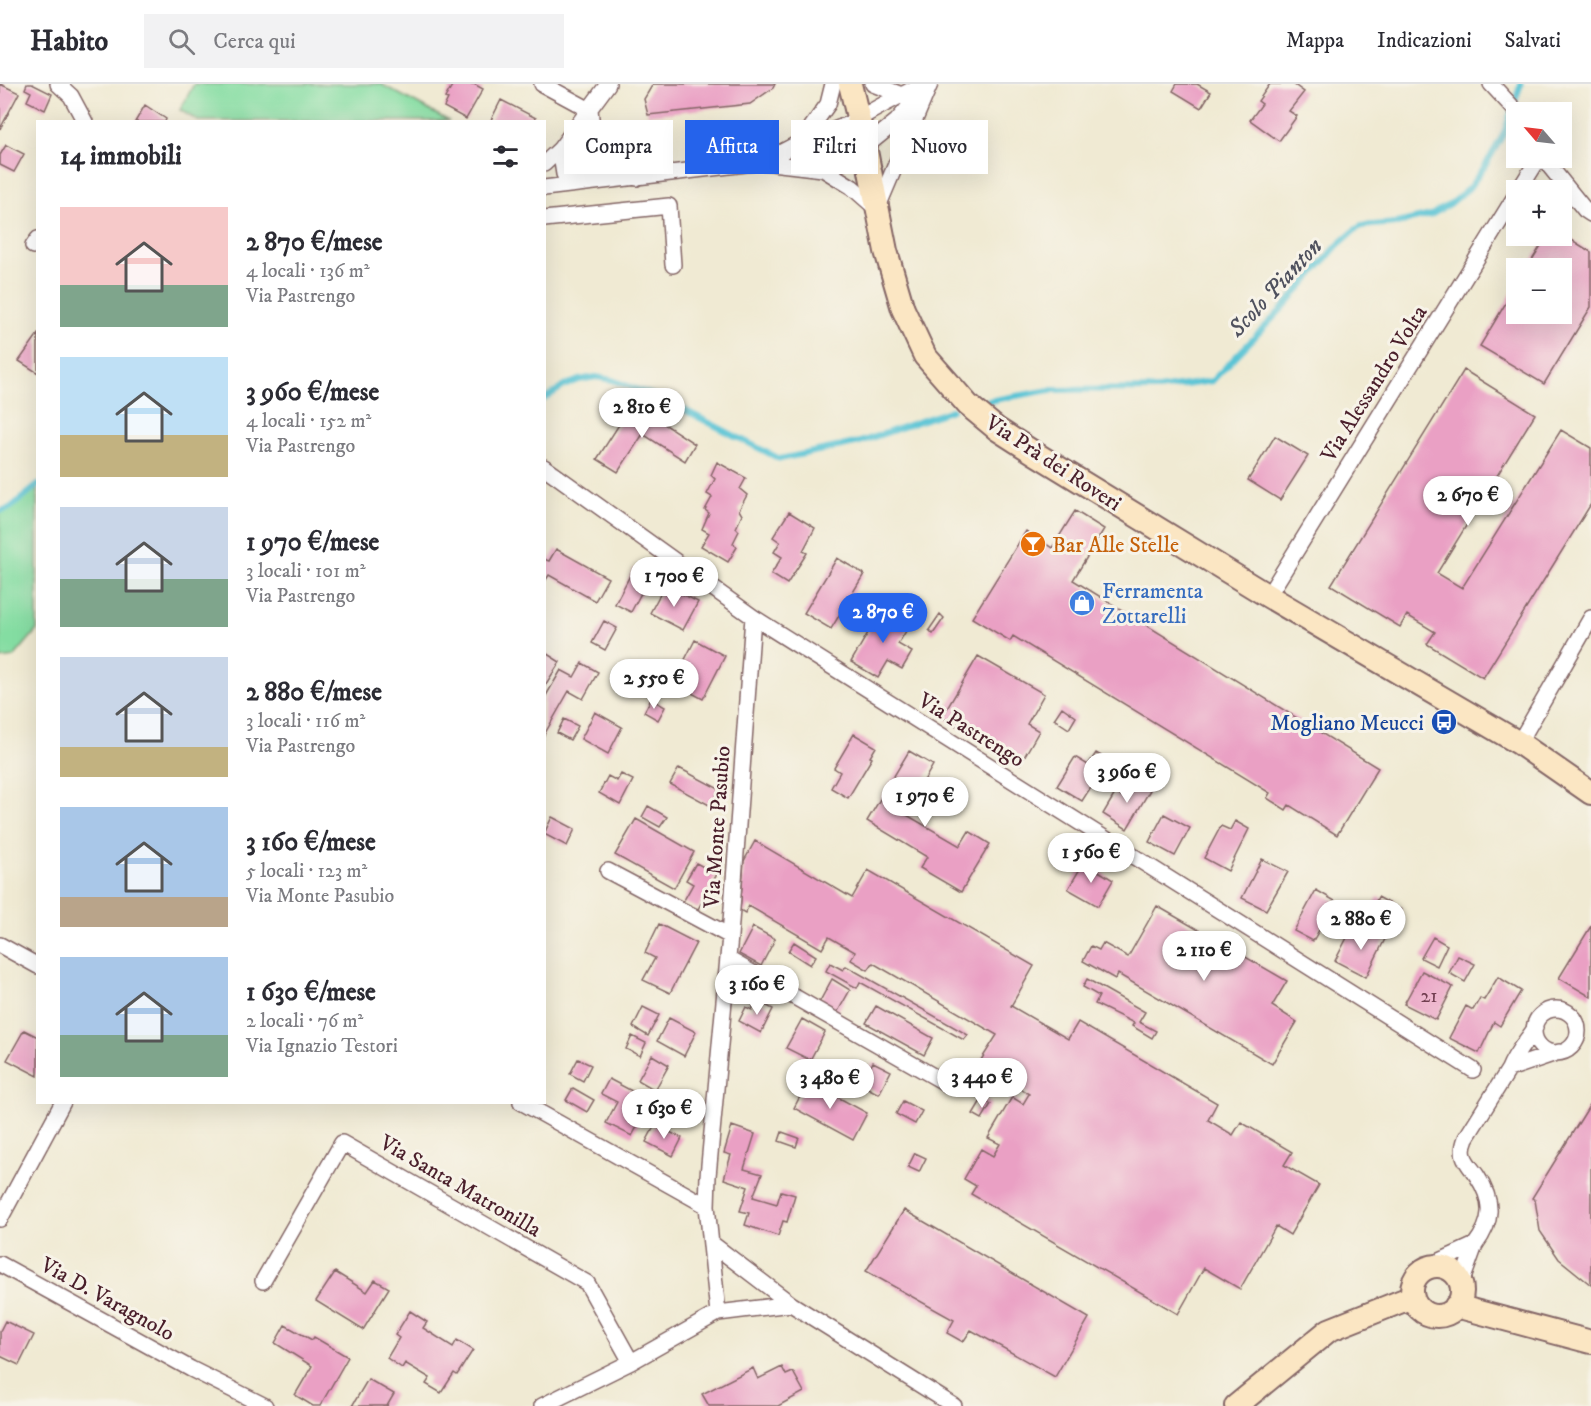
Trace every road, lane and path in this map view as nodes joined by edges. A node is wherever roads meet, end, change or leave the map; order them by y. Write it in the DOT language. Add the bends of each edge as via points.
graph roads {
  1 [pos="58,84"];
  2 [pos="542,84"];
  3 [pos="608,84"];
  4 [pos="833,84"];
  5 [pos="850,84"];
  6 [pos="873,84"];
  7 [pos="928,84"];
  8 [pos="1491,84"];
  9 [pos="899,94"];
  10 [pos="1508,102"];
  11 [pos="590,110"];
  12 [pos="857,119"];
  13 [pos="84,120"];
  14 [pos="591,120"];
  15 [pos="817,120"];
  16 [pos="878,136"];
  17 [pos="560,149"];
  18 [pos="546,162"];
  19 [pos="1550,168"];
  20 [pos="685,172"];
  21 [pos="576,174"];
  22 [pos="630,174"];
  23 [pos="831,174"];
  24 [pos="870,174"];
  25 [pos="637,178"];
  26 [pos="572,184"];
  27 [pos="546,188"];
  28 [pos="877,209"];
  29 [pos="1506,211"];
  30 [pos="1591,214"];
  31 [pos="546,219"];
  32 [pos="673,266"];
  33 [pos="546,468"];
  34 [pos="1268,596"];
  35 [pos="753,617"];
  36 [pos="1591,618"];
  37 [pos="1518,743"];
  38 [pos="1591,793"];
  39 [pos="608,871"];
  40 [pos="730,936"];
  41 [pos="0,945"];
  42 [pos="728,959"];
  43 [pos="36,965"];
  44 [pos="1535,1028"];
  45 [pos="1559,1052"];
  46 [pos="1509,1069"];
  47 [pos="1473,1070"];
  48 [pos="949,1085"];
  49 [pos="62,1104"];
  50 [pos="525,1104"];
  51 [pos="707,1206"];
  52 [pos="0,1219"];
  53 [pos="711,1243"];
  54 [pos="1475,1245"];
  55 [pos="0,1264"];
  56 [pos="1427,1267"];
  57 [pos="263,1281"];
  58 [pos="1461,1284"];
  59 [pos="1412,1297"];
  60 [pos="791,1304"];
  61 [pos="1456,1306"];
  62 [pos="718,1313"];
  63 [pos="1584,1340"];
  64 [pos="1591,1356"];
  65 [pos="631,1362"];
  66 [pos="265,1406"];
  67 [pos="542,1406"];
  68 [pos="954,1406"];
  69 [pos="1236,1406"];
  1 -- 13 [label="street" via="71,96"];
  2 -- 11 [label="street"];
  3 -- 11 [label="street"];
  4 -- 15 [label="street" via="828,104"];
  5 -- 12 [label="main road, Via Prà dei Roveri"];
  6 -- 9 [label="street"];
  7 -- 9 [label="street"];
  7 -- 16 [label="street" via="897,121"];
  7 -- 28 [label="street"];
  8 -- 10 [label="street"];
  9 -- 12 [label="street"];
  11 -- 14 [label="street"];
  11 -- 17 [label="street"];
  17 -- 18 [label="street"];
  17 -- 26 [label="street" via="564,174"];
  19 -- 30 [label="street"];
  20 -- 25 [label="street"];
  21 -- 26 [label="street"];
  22 -- 25 [label="street"];
  23 -- 28 [label="street"];
  24 -- 28 [label="main road, Via Prà dei Roveri"];
  25 -- 26 [label="street"];
  26 -- 27 [label="street"];
  28 -- 34 [label="main road, Via Prà dei Roveri" via="895,284 913,331 925,356 968,405 1007,435"];
  29 -- 34 [label="street, Via Alessandro Volta"];
  31 -- 32 [label="street" via="669,206"];
  33 -- 35 [label="street"];
  34 -- 37 [label="main road, Via Prà dei Roveri"];
  35 -- 40 [label="street, Via Monte Pasubio"];
  35 -- 47 [label="street, Via Pastrengo"];
  36 -- 37 [label="street"];
  37 -- 38 [label="main road, Via Prà dei Roveri"];
  39 -- 40 [label="street, Via Monte Pasubio"];
  40 -- 42 [label="street, Via Monte Pasubio"];
  41 -- 43 [label="street"];
  42 -- 48 [label="street"];
  42 -- 51 [label="street, Via Monte Pasubio"];
  44 -- 45 [label="street" via="1539,1044"];
  44 -- 45 [label="street" via="1538,1019 1549,1010 1569,1013 1577,1024 1576,1039 1572,1046"];
  44 -- 46 [label="street"];
  45 -- 46 [label="street"];
  46 -- 54 [label="street" via="1463,1146 1464,1156 1483,1185 1490,1209 1484,1233"];
  49 -- 52 [label="street"];
  50 -- 51 [label="street"];
  51 -- 53 [label="street, Via Monte Pasubio"];
  53 -- 60 [label="street"];
  53 -- 62 [label="street, Via Monte Pasubio"];
  54 -- 56 [label="street"];
  54 -- 58 [label="street"];
  55 -- 66 [label="street, Via D. Varagnolo"];
  56 -- 58 [label="main road" via="1447,1267"];
  56 -- 59 [label="main road" via="1413,1281"];
  57 -- 65 [label="street, Via Santa Matronilla" via="342,1143 587,1283"];
  58 -- 61 [label="main road"];
  59 -- 61 [label="main road" via="1420,1310 1435,1316 1451,1312"];
  59 -- 69 [label="main road" via="1329,1330"];
  60 -- 62 [label="street"];
  60 -- 68 [label="street"];
  61 -- 63 [label="main road"];
  62 -- 65 [label="street"];
  63 -- 64 [label="street"];
  65 -- 67 [label="street"];
}
